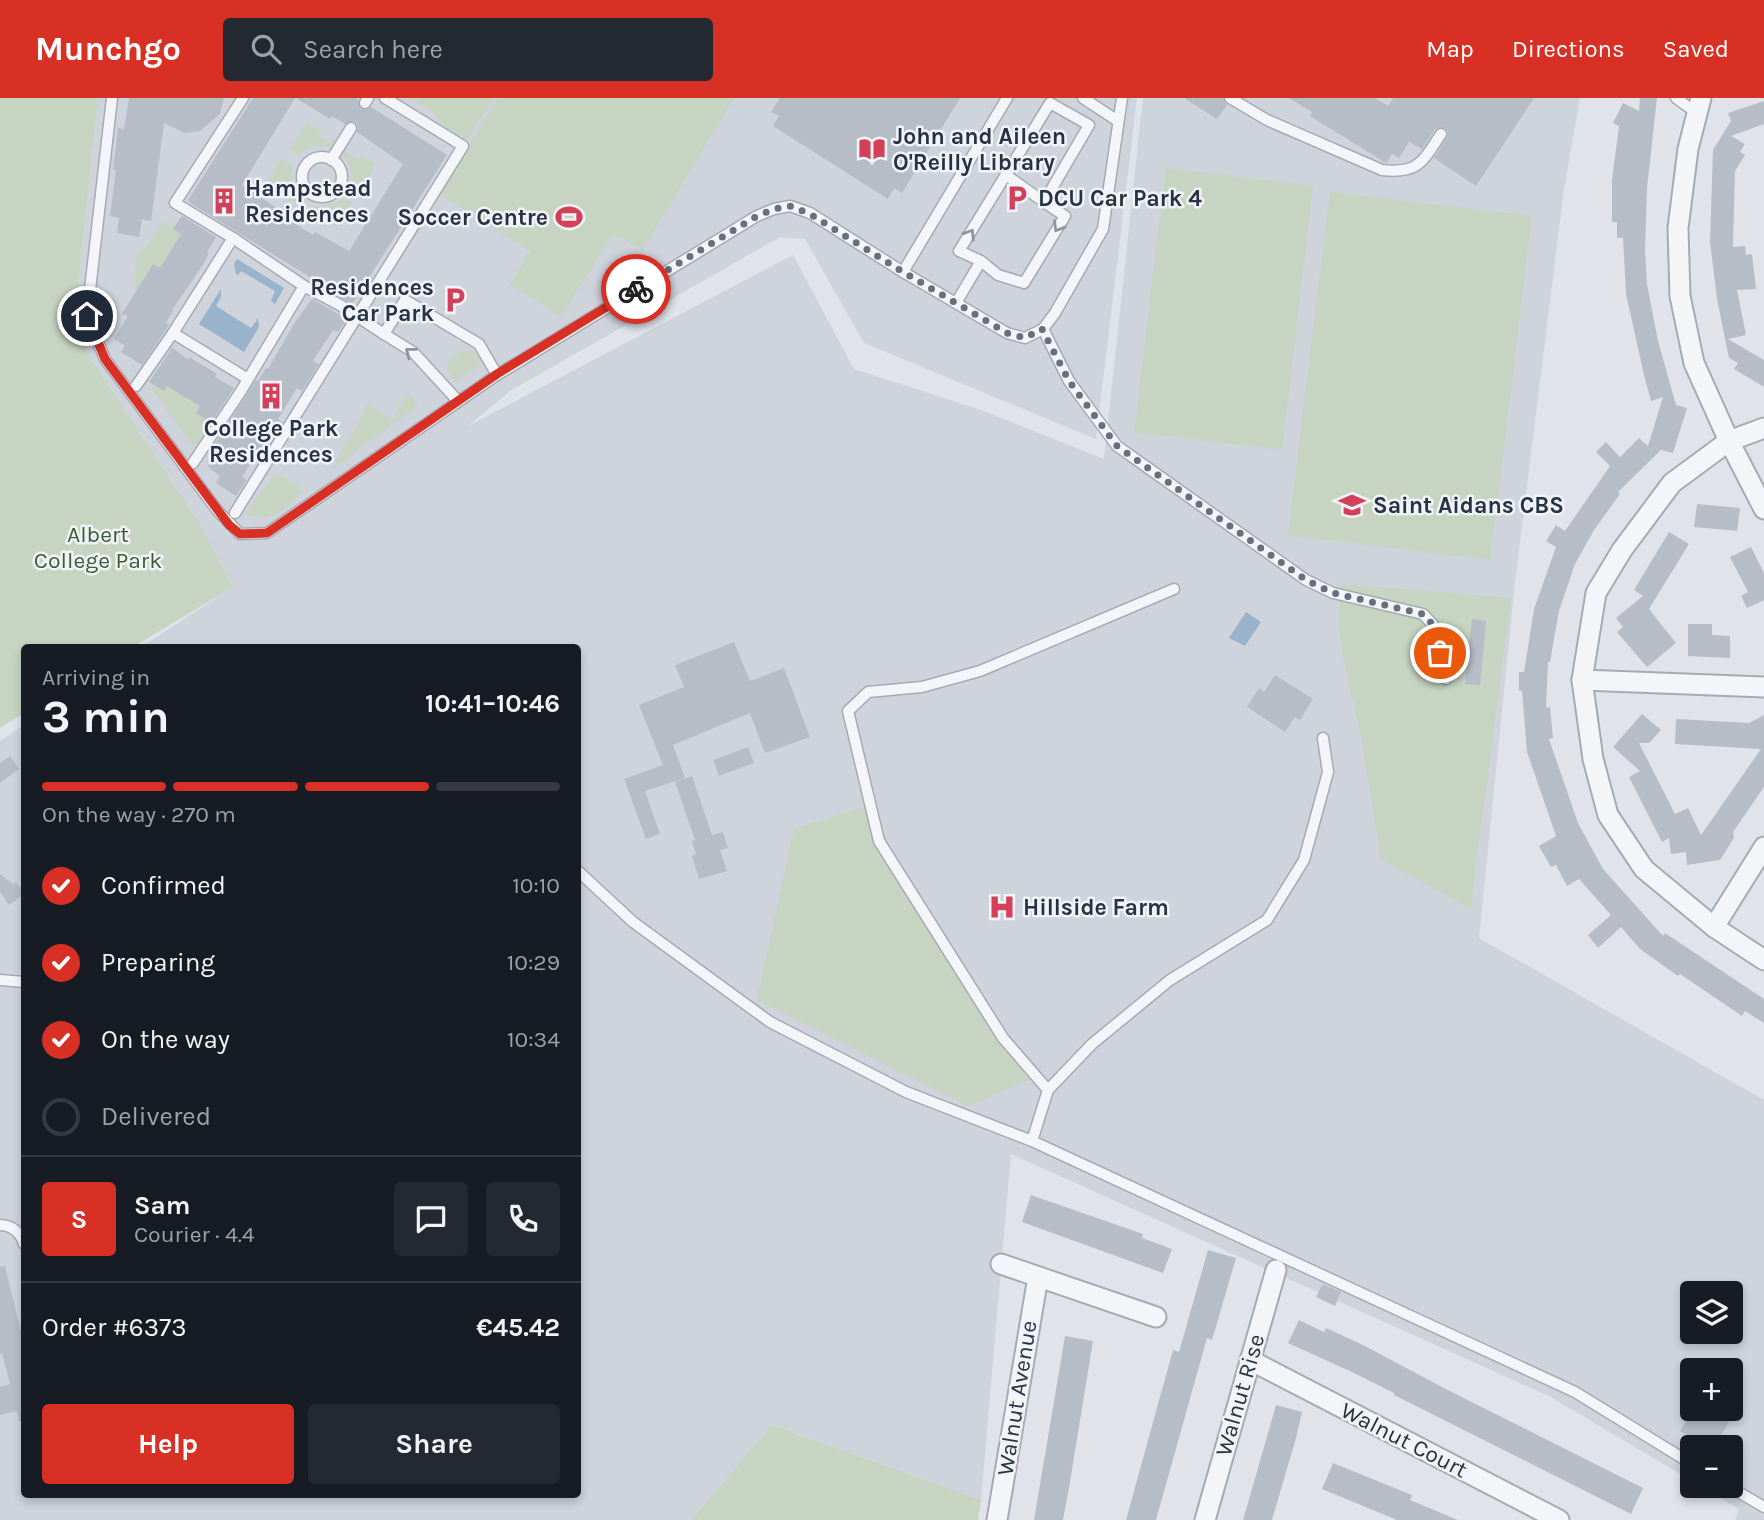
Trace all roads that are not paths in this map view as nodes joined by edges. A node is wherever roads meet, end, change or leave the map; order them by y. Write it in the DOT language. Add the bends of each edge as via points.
graph roads {
  1 [pos="112,98"];
  2 [pos="243,98"];
  3 [pos="385,98"];
  4 [pos="1007,98"];
  5 [pos="1083,98"];
  6 [pos="1122,98"];
  7 [pos="1230,98"];
  8 [pos="1675,98"];
  9 [pos="1699,106"];
  10 [pos="1118,121"];
  11 [pos="351,128"];
  12 [pos="1441,134"];
  13 [pos="331,160"];
  14 [pos="1006,175"];
  15 [pos="1044,202"];
  16 [pos="233,238"];
  17 [pos="981,261"];
  18 [pos="903,272"];
  19 [pos="303,286"];
  20 [pos="956,303"];
  21 [pos="358,317"];
  22 [pos="1042,329"];
  23 [pos="173,333"];
  24 [pos="384,334"];
  25 [pos="497,374"];
  26 [pos="248,379"];
  27 [pos="136,386"];
  28 [pos="458,401"];
  29 [pos="1764,428"];
  30 [pos="1729,441"];
  31 [pos="193,463"];
  32 [pos="1764,509"];
  33 [pos="235,513"];
  34 [pos="1174,589"];
  35 [pos="1446,679"];
  36 [pos="1583,680"];
  37 [pos="1764,687"];
  38 [pos="1323,738"];
  39 [pos="1764,847"];
  40 [pos="581,874"];
  41 [pos="1714,927"];
  42 [pos="1764,960"];
  43 [pos="0,980"];
  44 [pos="21,982"];
  45 [pos="1048,1090"];
  46 [pos="1032,1141"];
  47 [pos="0,1225"];
  48 [pos="21,1235"];
  49 [pos="1001,1264"];
  50 [pos="1276,1270"];
  51 [pos="1038,1277"];
  52 [pos="1156,1317"];
  53 [pos="1250,1360"];
  54 [pos="1680,1457"];
  55 [pos="1743,1495"];
  56 [pos="1764,1507"];
  57 [pos="997,1520"];
  58 [pos="1205,1520"];
  59 [pos="1559,1520"];
  1 -- 28 [label="lane" via="87,316 105,359 229,525 240,534 267,533"];
  2 -- 16 [label="lane" via="175,203"];
  3 -- 21 [label="lane" via="463,146"];
  4 -- 18 [label="lane"];
  5 -- 10 [label="lane"];
  6 -- 10 [label="lane"];
  7 -- 12 [label="lane" via="1267,120 1382,170 1402,172 1421,164"];
  8 -- 9 [label="lane"];
  9 -- 30 [label="street" via="1688,149 1678,228 1680,296 1694,363"];
  10 -- 22 [label="lane" via="1103,229"];
  11 -- 13 [label="lane"];
  13 -- 13 [label="lane" via="341,173 338,189 326,197 312,194 304,184 306,166 320,158"];
  14 -- 15 [label="lane"];
  14 -- 15 [label="lane" via="1049,103 1089,125"];
  17 -- 14 [label="lane, one-way" via="959,251"];
  15 -- 17 [label="lane, one-way" via="1065,216 1024,283 998,275"];
  16 -- 19 [label="lane"];
  16 -- 23 [label="lane"];
  17 -- 20 [label="lane"];
  18 -- 20 [label="lane"];
  18 -- 25 [label="lane" via="810,214 790,206 774,209"];
  19 -- 21 [label="lane"];
  19 -- 26 [label="lane"];
  20 -- 22 [label="lane" via="1007,333 1025,338"];
  21 -- 24 [label="lane"];
  21 -- 33 [label="lane"];
  22 -- 35 [label="lane" via="1069,381 1117,446 1306,580 1333,593 1423,614 1434,626"];
  23 -- 26 [label="lane"];
  23 -- 27 [label="lane"];
  24 -- 25 [label="lane" via="405,300 478,344"];
  28 -- 24 [label="lane, one-way" via="413,352"];
  25 -- 28 [label="lane"];
  26 -- 31 [label="lane"];
  29 -- 30 [label="street"];
  30 -- 32 [label="street"];
  30 -- 36 [label="street" via="1672,483 1622,550 1596,593"];
  34 -- 45 [label="lane" via="980,671 922,687 868,692 848,711 879,841 1003,1038"];
  36 -- 37 [label="street"];
  36 -- 41 [label="street" via="1592,759 1608,815 1644,870"];
  38 -- 45 [label="lane" via="1328,772 1304,860 1267,920 1170,980 1092,1044"];
  39 -- 41 [label="street"];
  40 -- 46 [label="lane" via="632,922 770,1023 906,1092"];
  41 -- 42 [label="street"];
  43 -- 44 [label="lane"];
  45 -- 46 [label="lane"];
  46 -- 54 [label="lane" via="1575,1392"];
  47 -- 48 [label="lane"];
  49 -- 51 [label="street"];
  50 -- 53 [label="street, Walnut Rise"];
  51 -- 52 [label="street"];
  51 -- 57 [label="street, Walnut Avenue"];
  53 -- 58 [label="street, Walnut Rise"];
  53 -- 59 [label="street, Walnut Court"];
  55 -- 56 [label="lane"];
}
